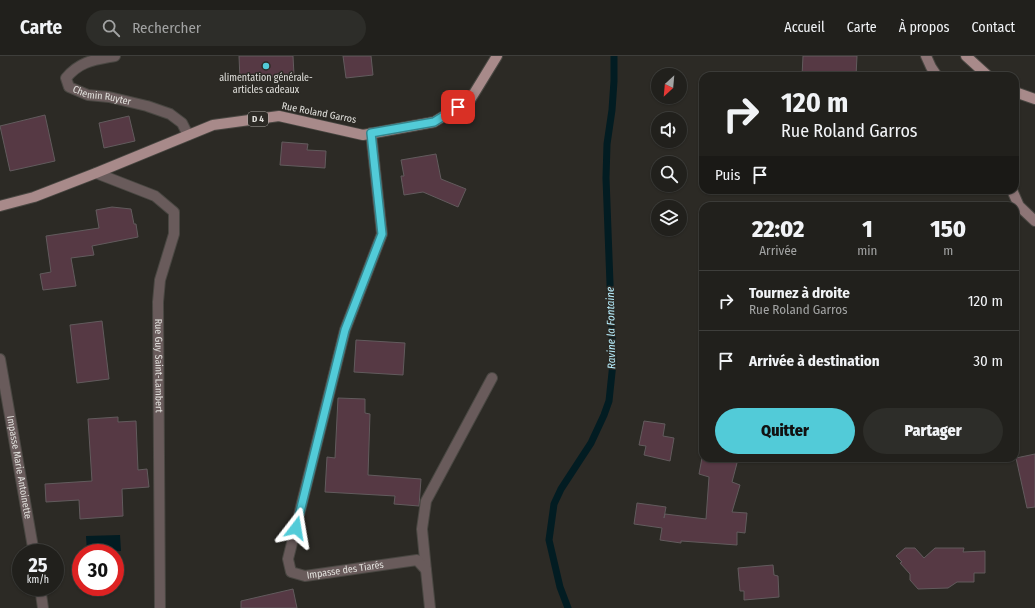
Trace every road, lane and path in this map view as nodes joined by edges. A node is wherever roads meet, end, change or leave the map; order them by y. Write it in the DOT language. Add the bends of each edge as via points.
graph roads {
  1 [pos="114,56"];
  2 [pos="497,56"];
  3 [pos="926,56"];
  4 [pos="966,56"];
  5 [pos="934,72"];
  6 [pos="984,72"];
  7 [pos="1019,93"];
  8 [pos="1035,99"];
  9 [pos="371,133"];
  10 [pos="188,135"];
  11 [pos="96,174"];
  12 [pos="0,206"];
  13 [pos="1019,207"];
  14 [pos="1035,222"];
  15 [pos="0,359"];
  16 [pos="492,378"];
  17 [pos="32,544"];
  18 [pos="426,570"];
  19 [pos="41,596"];
  20 [pos="43,608"];
  21 [pos="160,608"];
  22 [pos="430,608"];
  1 -- 10 [label="street, Chemin Ruyter" via="88,61 73,70 66,78 69,87 88,95 109,97 170,114 182,123"];
  2 -- 9 [label="main road, Rue Roland Garros / D 4" via="470,100 434,122"];
  3 -- 5 [label="street"];
  4 -- 6 [label="main road"];
  7 -- 8 [label="main road"];
  9 -- 10 [label="main road, Rue Roland Garros / D 4" via="363,135 279,116 213,125"];
  9 -- 18 [label="street, Impasse des Tiarés" via="382,234 345,330 288,558 291,572 305,576 417,560"];
  10 -- 11 [label="main road, Rue Roland Garros / D 4"];
  11 -- 12 [label="main road, Rue Roland Garros / D 4" via="34,197"];
  11 -- 21 [label="street, Rue Guy Saint-Lambert" via="155,196 174,212 174,234 160,280 158,302"];
  13 -- 14 [label="street"];
  15 -- 17 [label="street, Impasse Marie Antoinette"];
  16 -- 18 [label="street" via="426,501 422,529"];
  18 -- 22 [label="street"];
  19 -- 20 [label="street"];
}
